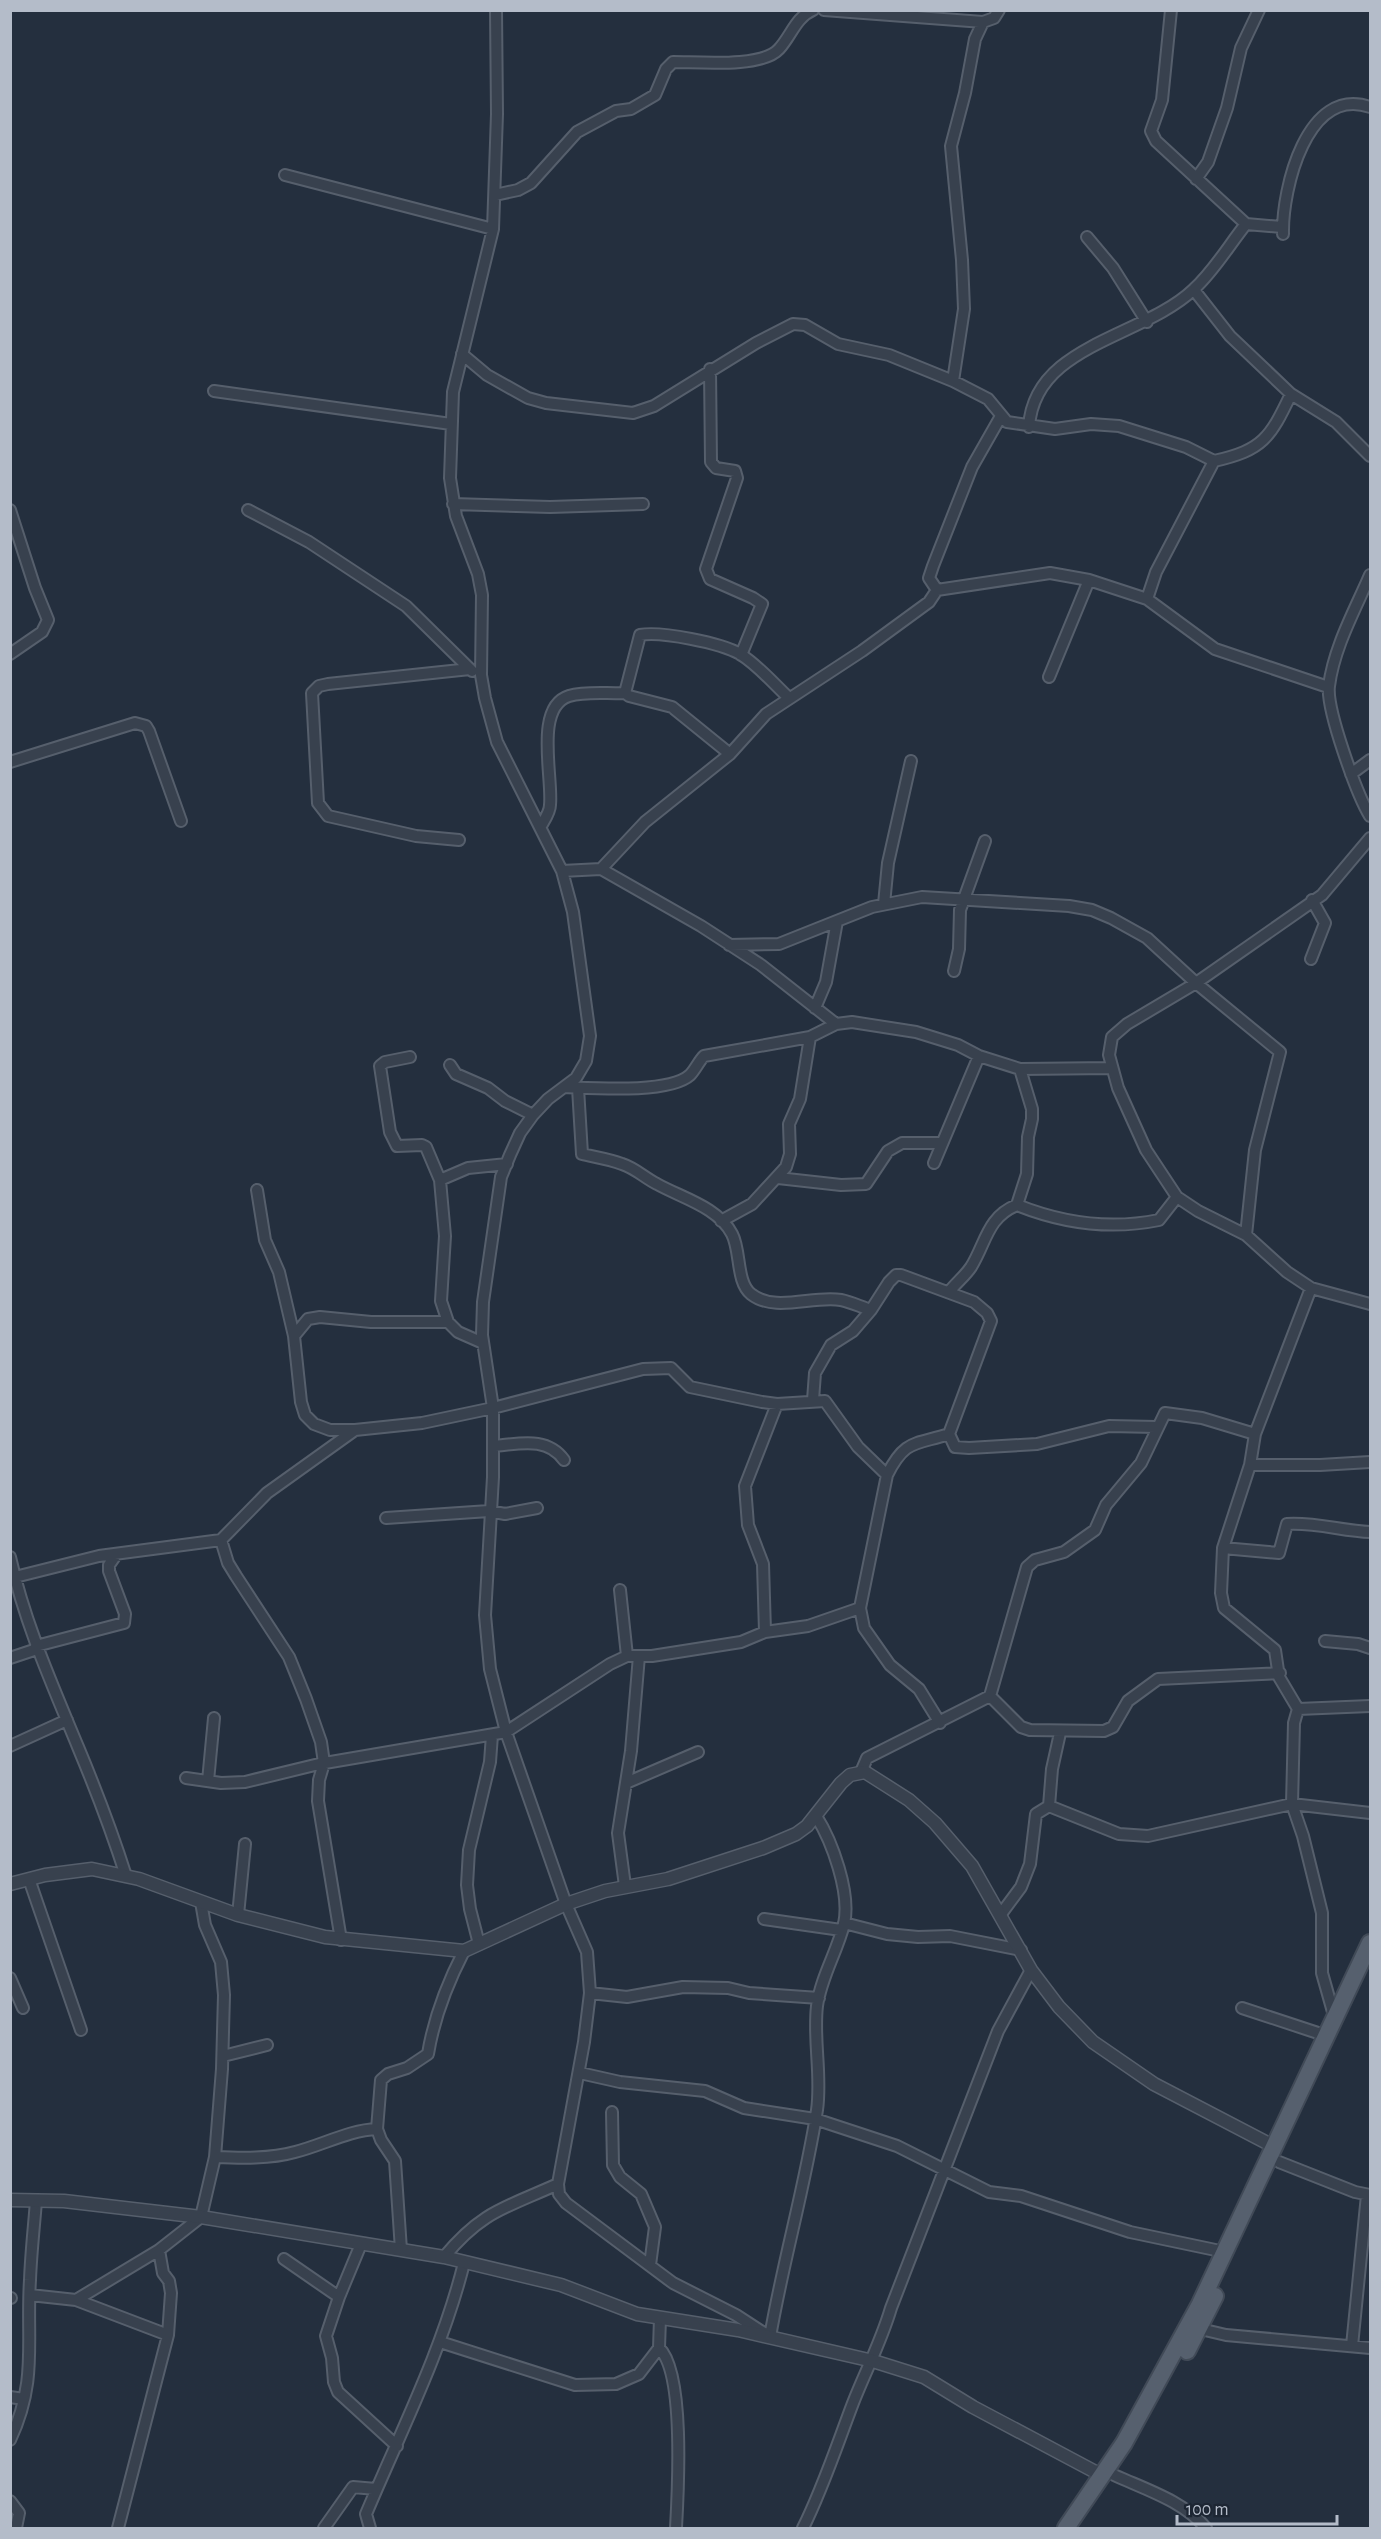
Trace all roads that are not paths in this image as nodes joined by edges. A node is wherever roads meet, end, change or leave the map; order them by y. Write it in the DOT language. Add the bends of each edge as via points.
graph roads {
  1 [pos="496,10"];
  2 [pos="813,10"];
  3 [pos="824,10"];
  4 [pos="999,10"];
  5 [pos="1171,10"];
  6 [pos="1259,10"];
  7 [pos="983,21"];
  8 [pos="1371,107"];
  9 [pos="285,175"];
  10 [pos="1196,179"];
  11 [pos="495,195"];
  12 [pos="1246,224"];
  13 [pos="493,230"];
  14 [pos="1087,237"];
  15 [pos="1194,290"];
  16 [pos="1147,322"];
  17 [pos="462,354"];
  18 [pos="710,369"];
  19 [pos="953,381"];
  20 [pos="214,392"];
  21 [pos="1291,393"];
  22 [pos="1001,416"];
  23 [pos="451,424"];
  24 [pos="1029,427"];
  25 [pos="1371,456"];
  26 [pos="1214,461"];
  27 [pos="453,504"];
  28 [pos="643,504"];
  29 [pos="10,510"];
  30 [pos="248,510"];
  31 [pos="1371,575"];
  32 [pos="1089,580"];
  33 [pos="937,590"];
  34 [pos="1147,599"];
  35 [pos="10,654"];
  36 [pos="741,655"];
  37 [pos="476,672"];
  38 [pos="1049,677"];
  39 [pos="1328,687"];
  40 [pos="625,693"];
  41 [pos="789,698"];
  42 [pos="730,754"];
  43 [pos="1371,760"];
  44 [pos="911,761"];
  45 [pos="10,762"];
  46 [pos="1351,774"];
  47 [pos="1371,816"];
  48 [pos="181,821"];
  49 [pos="542,826"];
  50 [pos="1371,838"];
  51 [pos="459,840"];
  52 [pos="985,841"];
  53 [pos="601,869"];
  54 [pos="562,871"];
  55 [pos="963,899"];
  56 [pos="1312,900"];
  57 [pos="884,904"];
  58 [pos="837,921"];
  59 [pos="729,945"];
  60 [pos="1311,959"];
  61 [pos="954,971"];
  62 [pos="1196,982"];
  63 [pos="815,1008"];
  64 [pos="836,1024"];
  65 [pos="810,1037"];
  66 [pos="979,1056"];
  67 [pos="410,1057"];
  68 [pos="450,1065"];
  69 [pos="1112,1068"];
  70 [pos="1020,1069"];
  71 [pos="564,1087"];
  72 [pos="578,1088"];
  73 [pos="533,1115"];
  74 [pos="941,1143"];
  75 [pos="934,1163"];
  76 [pos="507,1164"];
  77 [pos="778,1178"];
  78 [pos="440,1180"];
  79 [pos="257,1190"];
  80 [pos="1177,1197"];
  81 [pos="1017,1205"];
  82 [pos="721,1221"];
  83 [pos="1246,1235"];
  84 [pos="1311,1288"];
  85 [pos="949,1292"];
  86 [pos="1371,1304"];
  87 [pos="871,1310"];
  88 [pos="447,1322"];
  89 [pos="294,1336"];
  90 [pos="483,1343"];
  91 [pos="813,1400"];
  92 [pos="777,1404"];
  93 [pos="493,1408"];
  94 [pos="1156,1427"];
  95 [pos="355,1430"];
  96 [pos="949,1434"];
  97 [pos="1255,1434"];
  98 [pos="493,1446"];
  99 [pos="564,1460"];
  100 [pos="1371,1462"];
  101 [pos="1251,1465"];
  102 [pos="887,1475"];
  103 [pos="537,1508"];
  104 [pos="489,1511"];
  105 [pos="386,1518"];
  106 [pos="1371,1532"];
  107 [pos="221,1540"];
  108 [pos="1223,1548"];
  109 [pos="116,1555"];
  110 [pos="10,1557"];
  111 [pos="15,1577"];
  112 [pos="620,1590"];
  113 [pos="860,1608"];
  114 [pos="765,1632"];
  115 [pos="1325,1641"];
  116 [pos="37,1648"];
  117 [pos="1371,1648"];
  118 [pos="627,1656"];
  119 [pos="639,1656"];
  120 [pos="10,1658"];
  121 [pos="1280,1673"];
  122 [pos="990,1696"];
  123 [pos="1371,1706"];
  124 [pos="1298,1709"];
  125 [pos="214,1718"];
  126 [pos="67,1720"];
  127 [pos="940,1723"];
  128 [pos="506,1732"];
  129 [pos="1060,1733"];
  130 [pos="492,1735"];
  131 [pos="10,1746"];
  132 [pos="698,1752"];
  133 [pos="324,1763"];
  134 [pos="861,1772"];
  135 [pos="186,1778"];
  136 [pos="208,1781"];
  137 [pos="626,1783"];
  138 [pos="1292,1804"];
  139 [pos="1049,1806"];
  140 [pos="1371,1814"];
  141 [pos="816,1816"];
  142 [pos="245,1844"];
  143 [pos="126,1876"];
  144 [pos="29,1879"];
  145 [pos="10,1884"];
  146 [pos="625,1886"];
  147 [pos="201,1902"];
  148 [pos="566,1904"];
  149 [pos="1001,1914"];
  150 [pos="238,1915"];
  151 [pos="764,1919"];
  152 [pos="843,1926"];
  153 [pos="341,1940"];
  154 [pos="1371,1943"];
  155 [pos="479,1944"];
  156 [pos="1021,1950"];
  157 [pos="464,1951"];
  158 [pos="1371,1963"];
  159 [pos="1031,1970"];
  160 [pos="10,1978"];
  161 [pos="590,1994"];
  162 [pos="819,1998"];
  163 [pos="23,2008"];
  164 [pos="1242,2008"];
  165 [pos="1335,2020"];
  166 [pos="81,2030"];
  167 [pos="1327,2036"];
  168 [pos="267,2045"];
  169 [pos="223,2056"];
  170 [pos="579,2073"];
  171 [pos="612,2112"];
  172 [pos="815,2120"];
  173 [pos="377,2129"];
  174 [pos="1277,2154"];
  175 [pos="215,2157"];
  176 [pos="946,2170"];
  177 [pos="558,2184"];
  178 [pos="1369,2195"];
  179 [pos="10,2200"];
  180 [pos="36,2201"];
  181 [pos="201,2217"];
  182 [pos="361,2244"];
  183 [pos="159,2250"];
  184 [pos="401,2250"];
  185 [pos="1225,2252"];
  186 [pos="444,2257"];
  187 [pos="284,2259"];
  188 [pos="464,2263"];
  189 [pos="650,2265"];
  190 [pos="30,2295"];
  191 [pos="339,2297"];
  192 [pos="76,2300"];
  193 [pos="660,2318"];
  194 [pos="1193,2328"];
  195 [pos="168,2335"];
  196 [pos="770,2337"];
  197 [pos="440,2342"];
  198 [pos="1352,2346"];
  199 [pos="660,2348"];
  200 [pos="1371,2348"];
  201 [pos="873,2361"];
  202 [pos="10,2397"];
  203 [pos="24,2399"];
  204 [pos="10,2440"];
  205 [pos="397,2446"];
  206 [pos="1109,2475"];
  207 [pos="376,2489"];
  208 [pos="10,2501"];
  209 [pos="16,2529"];
  210 [pos="118,2529"];
  211 [pos="324,2529"];
  212 [pos="370,2529"];
  213 [pos="676,2529"];
  214 [pos="803,2529"];
  215 [pos="1066,2529"];
  216 [pos="1080,2529"];
  217 [pos="1206,2529"];
  1 -- 11 [label="street"];
  2 -- 11 [label="street" via="803,14 778,50 763,59 673,62 655,95 578,132 531,183"];
  3 -- 7 [label="street"];
  4 -- 7 [label="street" via="994,18"];
  5 -- 10 [label="street" via="1162,100 1152,131 1156,141"];
  6 -- 10 [label="street" via="1241,48 1227,108 1208,162"];
  7 -- 19 [label="street" via="975,39 951,146 964,309"];
  8 -- 12 [label="street" via="1342,106 1322,114 1311,127 1297,158 1283,231"];
  9 -- 13 [label="street"];
  10 -- 12 [label="street"];
  11 -- 13 [label="street"];
  12 -- 15 [label="street"];
  13 -- 17 [label="street"];
  14 -- 16 [label="street" via="1113,268"];
  15 -- 16 [label="street"];
  15 -- 21 [label="street" via="1230,336"];
  16 -- 24 [label="street" via="1074,355 1056,370 1030,407"];
  17 -- 18 [label="street" via="487,375 528,398 626,414 654,406"];
  17 -- 23 [label="street"];
  18 -- 19 [label="street" via="793,324 805,325 838,344 889,355"];
  18 -- 36 [label="street" via="711,462 716,468 735,471 737,478 707,574 762,604"];
  19 -- 22 [label="street" via="988,399"];
  20 -- 23 [label="street"];
  21 -- 25 [label="street" via="1336,422"];
  21 -- 26 [label="street" via="1270,434 1256,447"];
  22 -- 24 [label="street" via="1006,422"];
  22 -- 33 [label="street" via="972,467 933,566 929,578"];
  23 -- 27 [label="street"];
  24 -- 26 [label="street" via="1119,426 1186,447"];
  26 -- 34 [label="street" via="1156,572"];
  27 -- 28 [label="street"];
  27 -- 37 [label="street" via="482,595"];
  29 -- 35 [label="street" via="48,620 42,632"];
  30 -- 37 [label="street" via="309,542 406,606"];
  31 -- 39 [label="street" via="1341,641"];
  32 -- 33 [label="street" via="1050,573"];
  32 -- 34 [label="street"];
  32 -- 38 [label="street"];
  33 -- 41 [label="street" via="929,602 910,616"];
  34 -- 39 [label="street" via="1215,649"];
  36 -- 40 [label="street" via="726,648 642,634"];
  36 -- 41 [label="street"];
  37 -- 49 [label="street" via="497,742"];
  37 -- 51 [label="street" via="328,684 312,693 318,803 328,816 416,836"];
  39 -- 46 [label="street"];
  40 -- 42 [label="street" via="672,707"];
  40 -- 49 [label="street" via="572,695 556,706 549,719 547,750 550,806"];
  41 -- 42 [label="street" via="766,714"];
  42 -- 53 [label="street" via="645,822"];
  43 -- 46 [label="street"];
  44 -- 57 [label="street" via="888,863"];
  45 -- 48 [label="street" via="91,735 142,724 149,731"];
  46 -- 47 [label="street"];
  49 -- 54 [label="street"];
  50 -- 56 [label="street" via="1322,895"];
  52 -- 55 [label="street"];
  53 -- 54 [label="street"];
  53 -- 59 [label="street"];
  54 -- 71 [label="street" via="576,931 590,1036 590,1049 582,1069"];
  55 -- 57 [label="street" via="922,897"];
  55 -- 61 [label="street"];
  55 -- 62 [label="street" via="1092,910 1147,938"];
  56 -- 60 [label="street" via="1325,923"];
  56 -- 62 [label="street"];
  57 -- 58 [label="street"];
  58 -- 59 [label="street" via="779,944"];
  58 -- 63 [label="street" via="826,982"];
  59 -- 63 [label="street" via="791,986"];
  62 -- 69 [label="street" via="1112,1037"];
  62 -- 83 [label="street" via="1280,1052 1255,1150"];
  63 -- 64 [label="street"];
  64 -- 65 [label="street"];
  64 -- 66 [label="street" via="852,1022 916,1032"];
  65 -- 72 [label="street" via="704,1056 690,1075 674,1083 622,1089"];
  65 -- 77 [label="street" via="800,1099 789,1124 790,1154"];
  66 -- 70 [label="street"];
  66 -- 74 [label="street"];
  67 -- 78 [label="street" via="380,1066 390,1132 397,1146 426,1147"];
  68 -- 73 [label="street" via="456,1074"];
  69 -- 70 [label="street"];
  69 -- 80 [label="street" via="1146,1150"];
  70 -- 81 [label="street" via="1032,1119 1028,1174"];
  71 -- 72 [label="street"];
  71 -- 73 [label="street"];
  72 -- 82 [label="street" via="582,1154 623,1164 704,1206"];
  73 -- 76 [label="street" via="520,1133"];
  74 -- 75 [label="street"];
  74 -- 77 [label="street" via="902,1143 888,1151 866,1184"];
  76 -- 78 [label="street" via="468,1168"];
  76 -- 90 [label="street" via="501,1177 485,1273"];
  77 -- 82 [label="street" via="752,1204"];
  78 -- 88 [label="street" via="445,1236 441,1301"];
  79 -- 89 [label="street" via="265,1240 279,1272"];
  80 -- 81 [label="street" via="1159,1220 1116,1224 1075,1222"];
  80 -- 83 [label="street"];
  81 -- 85 [label="street" via="1005,1210 986,1232 970,1268"];
  82 -- 87 [label="street" via="732,1233 744,1287 752,1295 767,1301 840,1300"];
  83 -- 84 [label="street"];
  84 -- 86 [label="street"];
  84 -- 97 [label="street"];
  85 -- 87 [label="street" via="896,1275"];
  85 -- 96 [label="street" via="974,1302 991,1321"];
  87 -- 91 [label="street" via="853,1331 831,1345 815,1374"];
  88 -- 89 [label="street" via="320,1317 308,1319"];
  88 -- 90 [label="street"];
  89 -- 95 [label="street" via="300,1402 305,1415 321,1427"];
  90 -- 93 [label="street"];
  91 -- 92 [label="street"];
  91 -- 102 [label="street" via="828,1403 858,1447"];
  92 -- 93 [label="street" via="690,1387 677,1372 661,1367"];
  92 -- 114 [label="street" via="745,1486 748,1525 764,1564"];
  93 -- 95 [label="street" via="422,1424"];
  93 -- 98 [label="street"];
  94 -- 96 [label="street" via="1109,1426 1038,1444 969,1448 955,1446"];
  94 -- 97 [label="street" via="1168,1412"];
  94 -- 122 [label="street" via="1141,1463 1107,1505 1095,1530 1064,1552 1035,1560 1027,1567"];
  95 -- 107 [label="street" via="267,1493"];
  96 -- 102 [label="street" via="909,1445 897,1455"];
  97 -- 101 [label="street"];
  98 -- 99 [label="street" via="545,1444 557,1450"];
  98 -- 104 [label="street"];
  100 -- 101 [label="street"];
  101 -- 108 [label="street"];
  102 -- 113 [label="street"];
  103 -- 104 [label="street" via="505,1514"];
  104 -- 105 [label="street"];
  104 -- 128 [label="street" via="486,1634 490,1669"];
  106 -- 108 [label="street" via="1287,1524 1280,1553"];
  107 -- 109 [label="street"];
  107 -- 133 [label="street" via="228,1563 289,1657 313,1720"];
  108 -- 121 [label="street" via="1224,1608 1275,1650"];
  109 -- 111 [label="street"];
  109 -- 116 [label="street" via="109,1571 125,1614 124,1623"];
  110 -- 111 [label="street"];
  111 -- 116 [label="street"];
  112 -- 118 [label="street"];
  113 -- 114 [label="street" via="807,1626"];
  113 -- 127 [label="street" via="864,1628 890,1665 919,1689"];
  114 -- 119 [label="street" via="741,1642"];
  115 -- 117 [label="street"];
  116 -- 120 [label="street"];
  116 -- 126 [label="street"];
  118 -- 119 [label="street"];
  118 -- 128 [label="street"];
  119 -- 137 [label="street"];
  121 -- 124 [label="street"];
  121 -- 129 [label="street" via="1158,1679 1128,1701 1113,1727"];
  122 -- 127 [label="street"];
  122 -- 129 [label="street" via="1021,1727"];
  123 -- 124 [label="street"];
  124 -- 138 [label="street" via="1294,1723"];
  125 -- 136 [label="street"];
  126 -- 131 [label="street"];
  126 -- 143 [label="street"];
  127 -- 134 [label="street" via="867,1758"];
  128 -- 130 [label="street"];
  128 -- 148 [label="street"];
  129 -- 139 [label="street"];
  130 -- 133 [label="street"];
  130 -- 155 [label="street" via="490,1762 469,1850 467,1886"];
  132 -- 137 [label="street"];
  133 -- 136 [label="street" via="245,1782"];
  133 -- 153 [label="street" via="318,1801"];
  134 -- 141 [label="street" via="840,1783"];
  134 -- 149 [label="street" via="909,1800 935,1823 972,1866"];
  135 -- 136 [label="street"];
  137 -- 146 [label="street" via="618,1833"];
  138 -- 139 [label="street" via="1148,1836 1119,1834"];
  138 -- 140 [label="street"];
  138 -- 165 [label="street" via="1322,1913 1322,1973"];
  139 -- 149 [label="street" via="1036,1814 1030,1864 1021,1887"];
  141 -- 146 [label="street" via="796,1834 764,1848 668,1879"];
  141 -- 152 [label="street" via="829,1837 842,1882"];
  142 -- 150 [label="street"];
  143 -- 144 [label="street" via="92,1869"];
  143 -- 147 [label="street"];
  144 -- 145 [label="street"];
  144 -- 166 [label="street"];
  146 -- 148 [label="street"];
  147 -- 150 [label="street"];
  147 -- 169 [label="street" via="205,1925 221,1962"];
  148 -- 155 [label="street"];
  148 -- 161 [label="street" via="587,1952"];
  149 -- 156 [label="street"];
  150 -- 153 [label="street"];
  151 -- 152 [label="street"];
  152 -- 156 [label="street" via="918,1937 950,1936"];
  152 -- 162 [label="street"];
  153 -- 157 [label="street"];
  154 -- 165 [label="main road"];
  155 -- 157 [label="street"];
  156 -- 159 [label="street"];
  157 -- 173 [label="street" via="432,2027 428,2054 381,2080"];
  158 -- 174 [label="main road"];
  159 -- 174 [label="street" via="1093,2042 1154,2084"];
  159 -- 176 [label="street" via="998,2031"];
  160 -- 163 [label="street"];
  161 -- 162 [label="street" via="627,1997 683,1987"];
  161 -- 170 [label="street"];
  162 -- 172 [label="street"];
  164 -- 167 [label="street"];
  165 -- 167 [label="main road"];
  167 -- 174 [label="main road"];
  168 -- 169 [label="street"];
  169 -- 175 [label="street"];
  170 -- 172 [label="street" via="620,2082 705,2091 744,2108"];
  170 -- 177 [label="street"];
  171 -- 189 [label="street" via="613,2165 640,2194 655,2226"];
  172 -- 176 [label="street" via="897,2146"];
  172 -- 196 [label="street"];
  173 -- 175 [label="street" via="359,2130 292,2153"];
  173 -- 184 [label="street" via="395,2161"];
  174 -- 178 [label="street"];
  174 -- 185 [label="main road"];
  174 -- 194 [label="main road"];
  175 -- 181 [label="street"];
  176 -- 185 [label="street" via="989,2192 1021,2196 1130,2232"];
  176 -- 201 [label="street"];
  177 -- 186 [label="street" via="503,2206 473,2224"];
  177 -- 189 [label="street" via="566,2203"];
  178 -- 198 [label="street"];
  179 -- 180 [label="street"];
  180 -- 181 [label="street"];
  180 -- 190 [label="street"];
  181 -- 182 [label="street"];
  181 -- 183 [label="street"];
  182 -- 184 [label="street"];
  182 -- 191 [label="street"];
  183 -- 192 [label="street"];
  183 -- 195 [label="street" via="171,2293"];
  184 -- 186 [label="street"];
  185 -- 194 [label="main road"];
  186 -- 188 [label="street"];
  187 -- 191 [label="street"];
  188 -- 193 [label="street" via="561,2285 637,2314"];
  188 -- 197 [label="street" via="452,2313"];
  189 -- 196 [label="street" via="673,2283 736,2314"];
  190 -- 192 [label="street"];
  190 -- 203 [label="street" via="31,2365"];
  191 -- 205 [label="street" via="326,2336 334,2382 339,2392"];
  192 -- 195 [label="street"];
  193 -- 196 [label="street"];
  193 -- 199 [label="street"];
  194 -- 198 [label="street"];
  194 -- 206 [label="main road"];
  195 -- 210 [label="street"];
  196 -- 201 [label="street"];
  197 -- 199 [label="street" via="575,2385 616,2384 639,2374"];
  197 -- 205 [label="street"];
  198 -- 200 [label="street"];
  199 -- 213 [label="street" via="669,2361 678,2420"];
  201 -- 206 [label="street" via="924,2377 973,2407"];
  201 -- 214 [label="street"];
  202 -- 203 [label="street"];
  203 -- 204 [label="street"];
  205 -- 207 [label="street"];
  206 -- 215 [label="main road"];
  206 -- 216 [label="main road"];
  206 -- 217 [label="street" via="1178,2504 1193,2513"];
  207 -- 211 [label="street" via="353,2487"];
  207 -- 212 [label="street" via="366,2514"];
  208 -- 209 [label="street" via="19,2513"];
}
